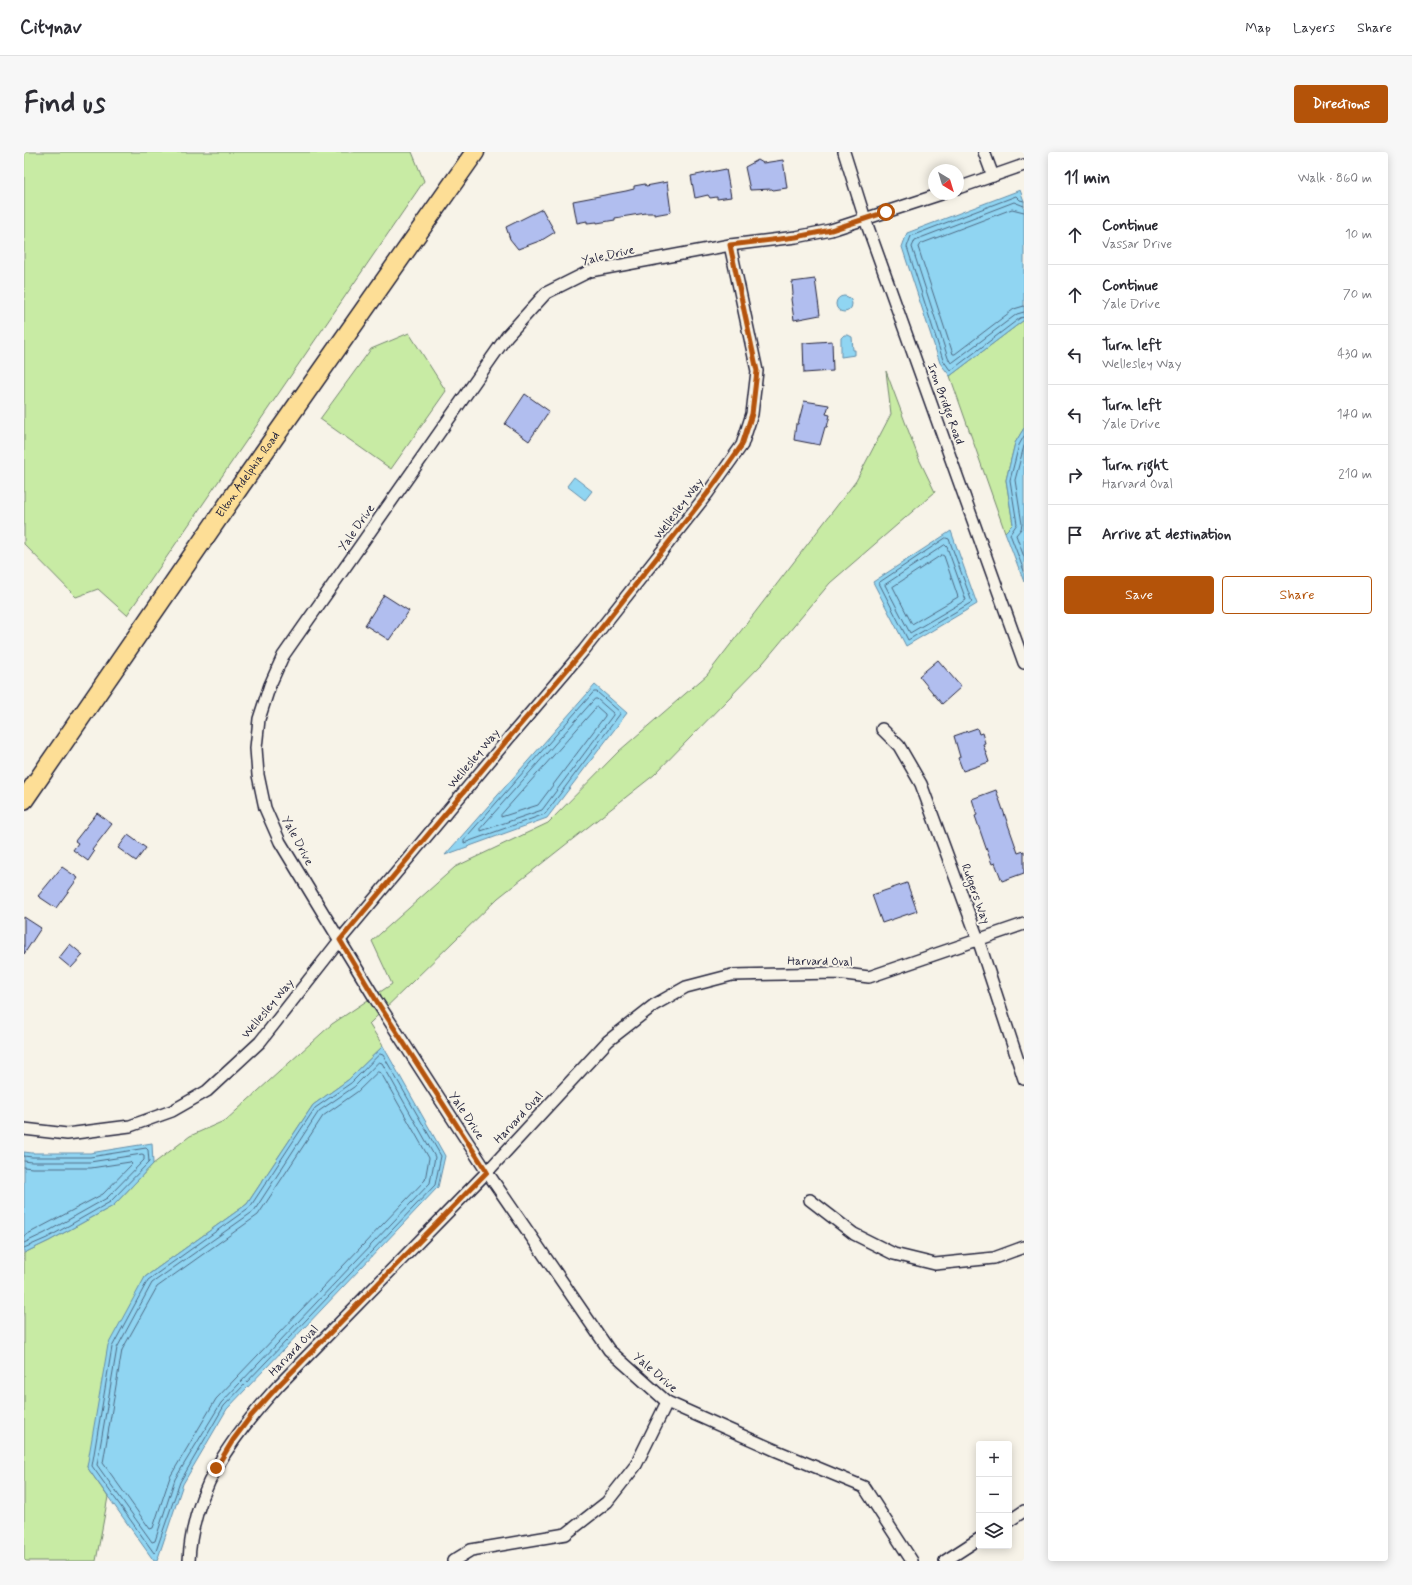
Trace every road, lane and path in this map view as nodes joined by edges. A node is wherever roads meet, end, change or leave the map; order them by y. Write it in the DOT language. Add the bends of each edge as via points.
graph roads {
  1 [pos="475,152"];
  2 [pos="844,152"];
  3 [pos="984,152"];
  4 [pos="1024,166"];
  5 [pos="993,176"];
  6 [pos="964,186"];
  7 [pos="928,198"];
  8 [pos="865,219"];
  9 [pos="730,245"];
  10 [pos="1024,663"];
  11 [pos="882,729"];
  12 [pos="24,800"];
  13 [pos="1024,924"];
  14 [pos="978,939"];
  15 [pos="340,940"];
  16 [pos="1024,1079"];
  17 [pos="24,1129"];
  18 [pos="487,1172"];
  19 [pos="810,1200"];
  20 [pos="1024,1247"];
  21 [pos="667,1402"];
  22 [pos="1024,1511"];
  23 [pos="1012,1519"];
  24 [pos="976,1542"];
  25 [pos="189,1561"];
  26 [pos="453,1561"];
  27 [pos="912,1561"];
  28 [pos="945,1561"];
  1 -- 12 [label="main road, Elton Adelphia Road"];
  2 -- 8 [label="street, Iron Bridge Road"];
  3 -- 5 [label="street"];
  4 -- 5 [label="street"];
  5 -- 6 [label="street"];
  7 -- 8 [label="street, Yale Drive"];
  8 -- 9 [label="street, Yale Drive" via="831,230 796,237"];
  8 -- 10 [label="street, Iron Bridge Road"];
  9 -- 15 [label="street, Wellesley Way" via="757,371 752,414 742,445 707,494 584,650"];
  9 -- 15 [label="street, Yale Drive" via="590,271 546,293 507,336 283,656 259,719 256,748 258,774 266,808 280,842"];
  11 -- 14 [label="street, Rutgers Way" via="899,746 921,784"];
  13 -- 14 [label="street, Harvard Oval"];
  14 -- 16 [label="street, Rutgers Way"];
  14 -- 18 [label="street, Harvard Oval" via="869,977 837,973 732,975 686,988 654,1005 608,1041"];
  15 -- 17 [label="street, Wellesley Way" via="260,1042 207,1091 172,1111 130,1126 67,1134"];
  15 -- 18 [label="street, Yale Drive"];
  18 -- 21 [label="street, Yale Drive" via="609,1350"];
  18 -- 25 [label="street, Harvard Oval" via="251,1416 233,1440 204,1493 194,1521"];
  19 -- 20 [label="street" via="861,1238 894,1254 935,1264 994,1258"];
  21 -- 26 [label="street" via="636,1465 607,1502 566,1534 471,1550"];
  21 -- 27 [label="street, Yale Drive" via="864,1487"];
  22 -- 23 [label="street"];
  24 -- 28 [label="street"];
}
